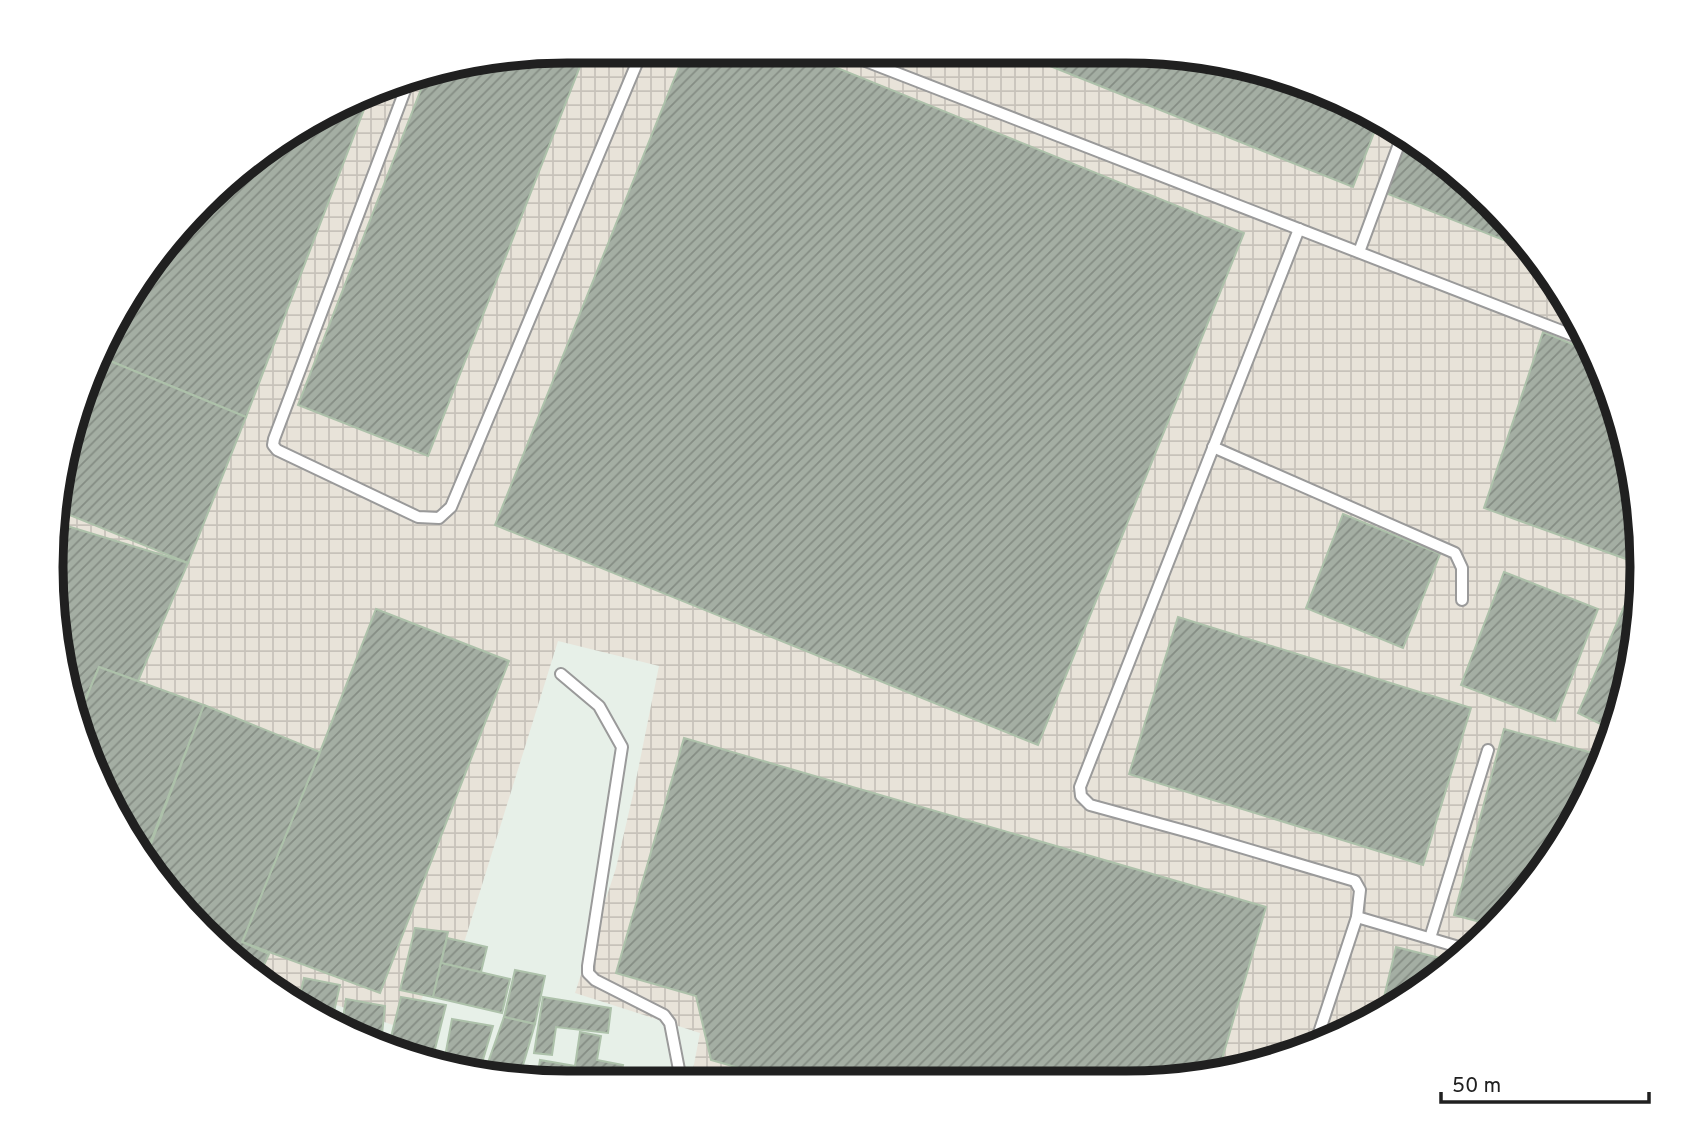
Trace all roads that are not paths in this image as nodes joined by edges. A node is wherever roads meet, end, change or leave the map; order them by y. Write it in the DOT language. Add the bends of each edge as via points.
graph roads {
  1 [pos="637,63"];
  2 [pos="871,63"];
  3 [pos="405,90"];
  4 [pos="1399,144"];
  5 [pos="1299,229"];
  6 [pos="1359,252"];
  7 [pos="1573,334"];
  8 [pos="1213,447"];
  9 [pos="1462,600"];
  10 [pos="561,674"];
  11 [pos="1488,750"];
  12 [pos="1357,917"];
  13 [pos="1430,939"];
  14 [pos="1457,947"];
  15 [pos="1319,1033"];
  16 [pos="679,1071"];
  1 -- 3 [label="lane" via="451,507 439,518 418,517 277,450 273,444"];
  2 -- 5 [label="lane"];
  4 -- 6 [label="lane"];
  5 -- 6 [label="lane"];
  5 -- 8 [label="lane"];
  6 -- 7 [label="lane"];
  8 -- 9 [label="lane" via="1455,553 1462,568"];
  8 -- 12 [label="lane" via="1080,787 1081,796 1090,805 1354,881 1360,890"];
  10 -- 16 [label="lane" via="598,706 622,747 589,973 664,1015 670,1023"];
  11 -- 13 [label="lane"];
  12 -- 13 [label="lane"];
  12 -- 15 [label="lane"];
  13 -- 14 [label="lane"];
}
